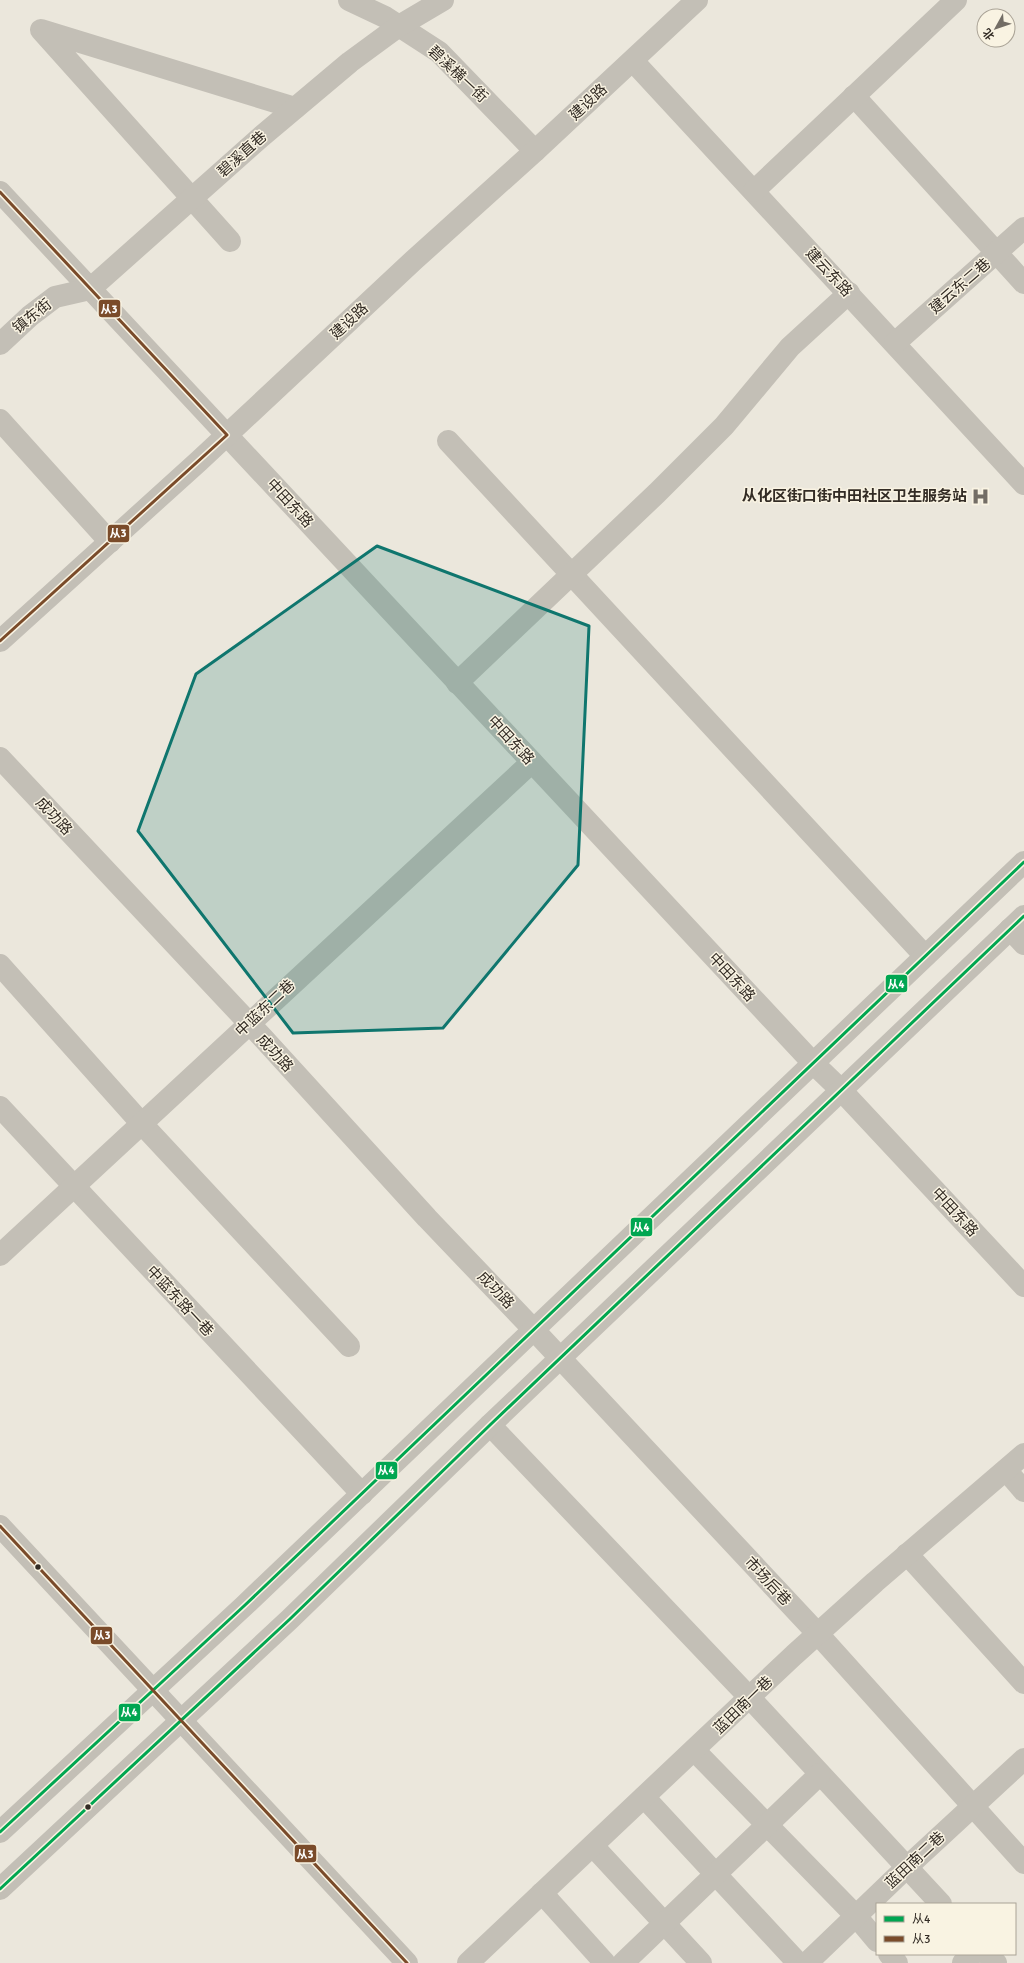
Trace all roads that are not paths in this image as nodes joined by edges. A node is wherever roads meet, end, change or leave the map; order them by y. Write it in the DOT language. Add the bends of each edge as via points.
graph roads {
  1 [pos="349,0"];
  2 [pos="443,0"];
  3 [pos="697,0"];
  4 [pos="956,0"];
  5 [pos="398,26"];
  6 [pos="633,61"];
  7 [pos="854,96"];
  8 [pos="295,108"];
  9 [pos="535,151"];
  10 [pos="754,191"];
  11 [pos="0,192"];
  12 [pos="193,198"];
  13 [pos="1024,228"];
  14 [pos="230,241"];
  15 [pos="997,253"];
  16 [pos="1024,283"];
  17 [pos="90,289"];
  18 [pos="849,293"];
  19 [pos="895,343"];
  20 [pos="0,344"];
  21 [pos="0,420"];
  22 [pos="227,435"];
  23 [pos="448,441"];
  24 [pos="1024,484"];
  25 [pos="110,542"];
  26 [pos="571,574"];
  27 [pos="0,641"];
  28 [pos="458,683"];
  29 [pos="0,758"];
  30 [pos="532,762"];
  31 [pos="1024,862"];
  32 [pos="1019,930"];
  33 [pos="926,956"];
  34 [pos="0,965"];
  35 [pos="248,1024"];
  36 [pos="813,1063"];
  37 [pos="841,1090"];
  38 [pos="0,1108"];
  39 [pos="142,1124"];
  40 [pos="74,1188"];
  41 [pos="0,1255"];
  42 [pos="1024,1286"];
  43 [pos="534,1330"];
  44 [pos="349,1346"];
  45 [pos="560,1358"];
  46 [pos="490,1425"];
  47 [pos="1024,1454"];
  48 [pos="1006,1470"];
  49 [pos="1024,1491"];
  50 [pos="362,1494"];
  51 [pos="0,1526"];
  52 [pos="907,1554"];
  53 [pos="818,1634"];
  54 [pos="1024,1683"];
  55 [pos="152,1691"];
  56 [pos="750,1698"];
  57 [pos="181,1721"];
  58 [pos="694,1750"];
  59 [pos="1024,1759"];
  60 [pos="820,1774"];
  61 [pos="644,1798"];
  62 [pos="972,1807"];
  63 [pos="767,1825"];
  64 [pos="0,1832"];
  65 [pos="593,1846"];
  66 [pos="1024,1863"];
  67 [pos="907,1867"];
  68 [pos="715,1874"];
  69 [pos="0,1889"];
  70 [pos="542,1894"];
  71 [pos="940,1903"];
  72 [pos="856,1916"];
  73 [pos="664,1923"];
  74 [pos="876,1940"];
  75 [pos="890,1955"];
  76 [pos="972,1955"];
  77 [pos="988,1955"];
  78 [pos="407,1963"];
  79 [pos="468,1963"];
  80 [pos="605,1963"];
  81 [pos="623,1963"];
  82 [pos="701,1963"];
  83 [pos="798,1963"];
  84 [pos="807,1963"];
  85 [pos="896,1963"];
  86 [pos="963,1963"];
  87 [pos="996,1963"];
  1 -- 5 [label="street, 碧溪横一街"];
  2 -- 5 [label="street, 碧溪直巷"];
  3 -- 6 [label="street, 建设路"];
  4 -- 7 [label="street"];
  5 -- 8 [label="street, 碧溪直巷"];
  5 -- 9 [label="street, 碧溪横一街" via="439,52"];
  6 -- 9 [label="street, 建设路"];
  6 -- 10 [label="street, 建云东路"];
  7 -- 10 [label="street"];
  7 -- 15 [label="street"];
  8 -- 12 [label="street, 碧溪直巷"];
  8 -- 12 [label="street" via="41,30"];
  9 -- 22 [label="street, 建设路"];
  10 -- 18 [label="street, 建云东路"];
  11 -- 17 [label="street, 中田东路"];
  12 -- 14 [label="street"];
  12 -- 17 [label="street, 碧溪直巷"];
  13 -- 15 [label="street, 建云东二巷"];
  15 -- 16 [label="street"];
  15 -- 19 [label="street, 建云东二巷"];
  17 -- 20 [label="street, 镇东街" via="55,297"];
  17 -- 22 [label="street, 中田东路"];
  18 -- 19 [label="street, 建云东路"];
  18 -- 26 [label="street" via="790,347 724,426"];
  19 -- 24 [label="street, 建云东路"];
  21 -- 25 [label="street"];
  22 -- 25 [label="street, 建设路"];
  22 -- 28 [label="street, 中田东路"];
  23 -- 26 [label="street"];
  25 -- 27 [label="street, 建设路"];
  26 -- 28 [label="street"];
  26 -- 33 [label="street"];
  28 -- 30 [label="street, 中田东路"];
  29 -- 35 [label="street, 成功路"];
  30 -- 35 [label="street, 中蓝东二巷"];
  30 -- 36 [label="street, 中田东路"];
  31 -- 33 [label="street"];
  32 -- 37 [label="street"];
  33 -- 36 [label="street"];
  34 -- 39 [label="street"];
  35 -- 39 [label="street, 中蓝东二巷"];
  35 -- 43 [label="street, 成功路"];
  36 -- 37 [label="street, 中田东路"];
  36 -- 43 [label="street"];
  37 -- 42 [label="street, 中田东路"];
  37 -- 45 [label="street"];
  38 -- 40 [label="street, 中蓝东路一巷"];
  39 -- 40 [label="street, 中蓝东二巷"];
  39 -- 44 [label="street"];
  40 -- 41 [label="street, 中蓝东二巷"];
  40 -- 50 [label="street, 中蓝东路一巷"];
  43 -- 45 [label="street, 成功路"];
  43 -- 50 [label="street"];
  45 -- 46 [label="street"];
  45 -- 53 [label="street, 市场后巷"];
  46 -- 56 [label="street"];
  46 -- 57 [label="street"];
  47 -- 48 [label="street, 蓝田南一巷"];
  48 -- 49 [label="street"];
  48 -- 52 [label="street, 蓝田南一巷"];
  50 -- 55 [label="street"];
  51 -- 55 [label="street"];
  52 -- 53 [label="street, 蓝田南一巷"];
  52 -- 54 [label="street"];
  53 -- 56 [label="street, 蓝田南一巷"];
  53 -- 62 [label="street, 市场后巷"];
  55 -- 57 [label="street"];
  55 -- 64 [label="street"];
  56 -- 58 [label="street, 蓝田南一巷"];
  56 -- 60 [label="street"];
  57 -- 69 [label="street"];
  57 -- 78 [label="street"];
  58 -- 61 [label="street, 蓝田南一巷"];
  58 -- 63 [label="street"];
  59 -- 62 [label="street, 蓝田南二巷"];
  60 -- 63 [label="street"];
  60 -- 67 [label="street"];
  61 -- 65 [label="street, 蓝田南一巷"];
  61 -- 68 [label="street"];
  62 -- 66 [label="street, 市场后巷"];
  62 -- 67 [label="street, 蓝田南二巷"];
  63 -- 68 [label="street"];
  63 -- 72 [label="street"];
  65 -- 70 [label="street, 蓝田南一巷"];
  65 -- 73 [label="street"];
  67 -- 71 [label="street"];
  67 -- 72 [label="street, 蓝田南二巷"];
  68 -- 73 [label="street"];
  68 -- 83 [label="street"];
  70 -- 79 [label="street, 蓝田南一巷"];
  70 -- 80 [label="street"];
  72 -- 74 [label="street"];
  72 -- 84 [label="street, 蓝田南二巷"];
  73 -- 81 [label="street"];
  73 -- 82 [label="street"];
  75 -- 85 [label="street"];
  76 -- 86 [label="street"];
  77 -- 87 [label="street"];
}
